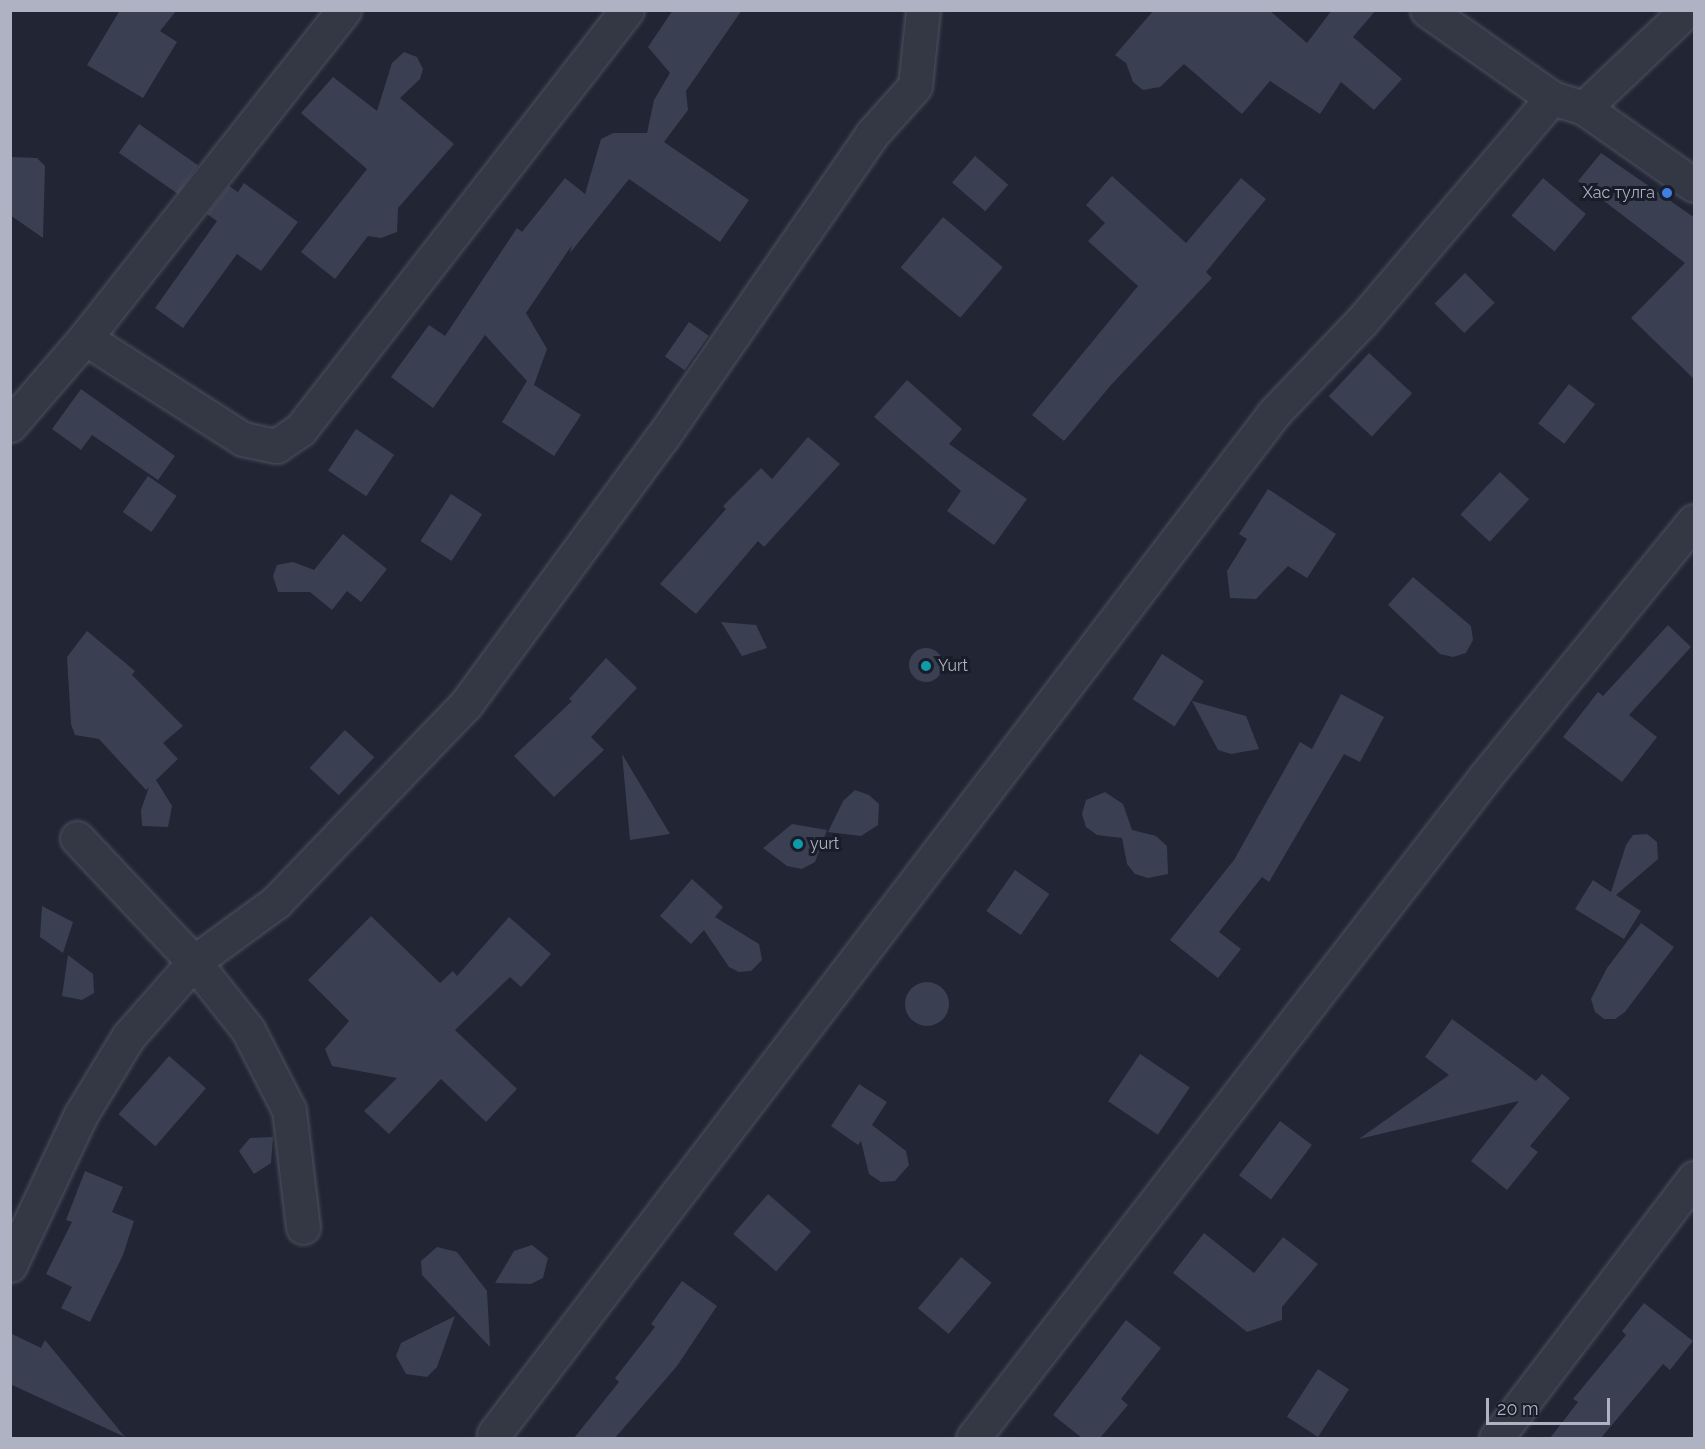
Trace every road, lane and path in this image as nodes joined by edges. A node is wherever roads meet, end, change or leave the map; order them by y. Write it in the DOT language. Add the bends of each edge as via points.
graph roads {
  1 [pos="344,10"];
  2 [pos="627,10"];
  3 [pos="923,10"];
  4 [pos="1427,10"];
  5 [pos="1687,10"];
  6 [pos="1552,98"];
  7 [pos="1584,108"];
  8 [pos="1695,185"];
  9 [pos="85,338"];
  10 [pos="10,425"];
  11 [pos="1695,521"];
  12 [pos="77,838"];
  13 [pos="194,962"];
  14 [pos="1695,1178"];
  15 [pos="303,1227"];
  16 [pos="10,1265"];
  17 [pos="494,1434"];
  18 [pos="973,1438"];
  19 [pos="1496,1438"];
  1 -- 9 [label="street"];
  2 -- 9 [label="street" via="300,430 276,446 243,438"];
  3 -- 13 [label="street" via="915,86 872,135 662,439 466,704 276,902"];
  4 -- 6 [label="street"];
  5 -- 7 [label="street"];
  6 -- 7 [label="street"];
  6 -- 17 [label="street" via="1362,321 1274,413"];
  7 -- 8 [label="street"];
  9 -- 10 [label="street"];
  11 -- 18 [label="street" via="1485,777"];
  12 -- 13 [label="street"];
  13 -- 15 [label="street" via="248,1030 290,1110"];
  13 -- 16 [label="street" via="128,1037 80,1116"];
  14 -- 19 [label="street"];
}
